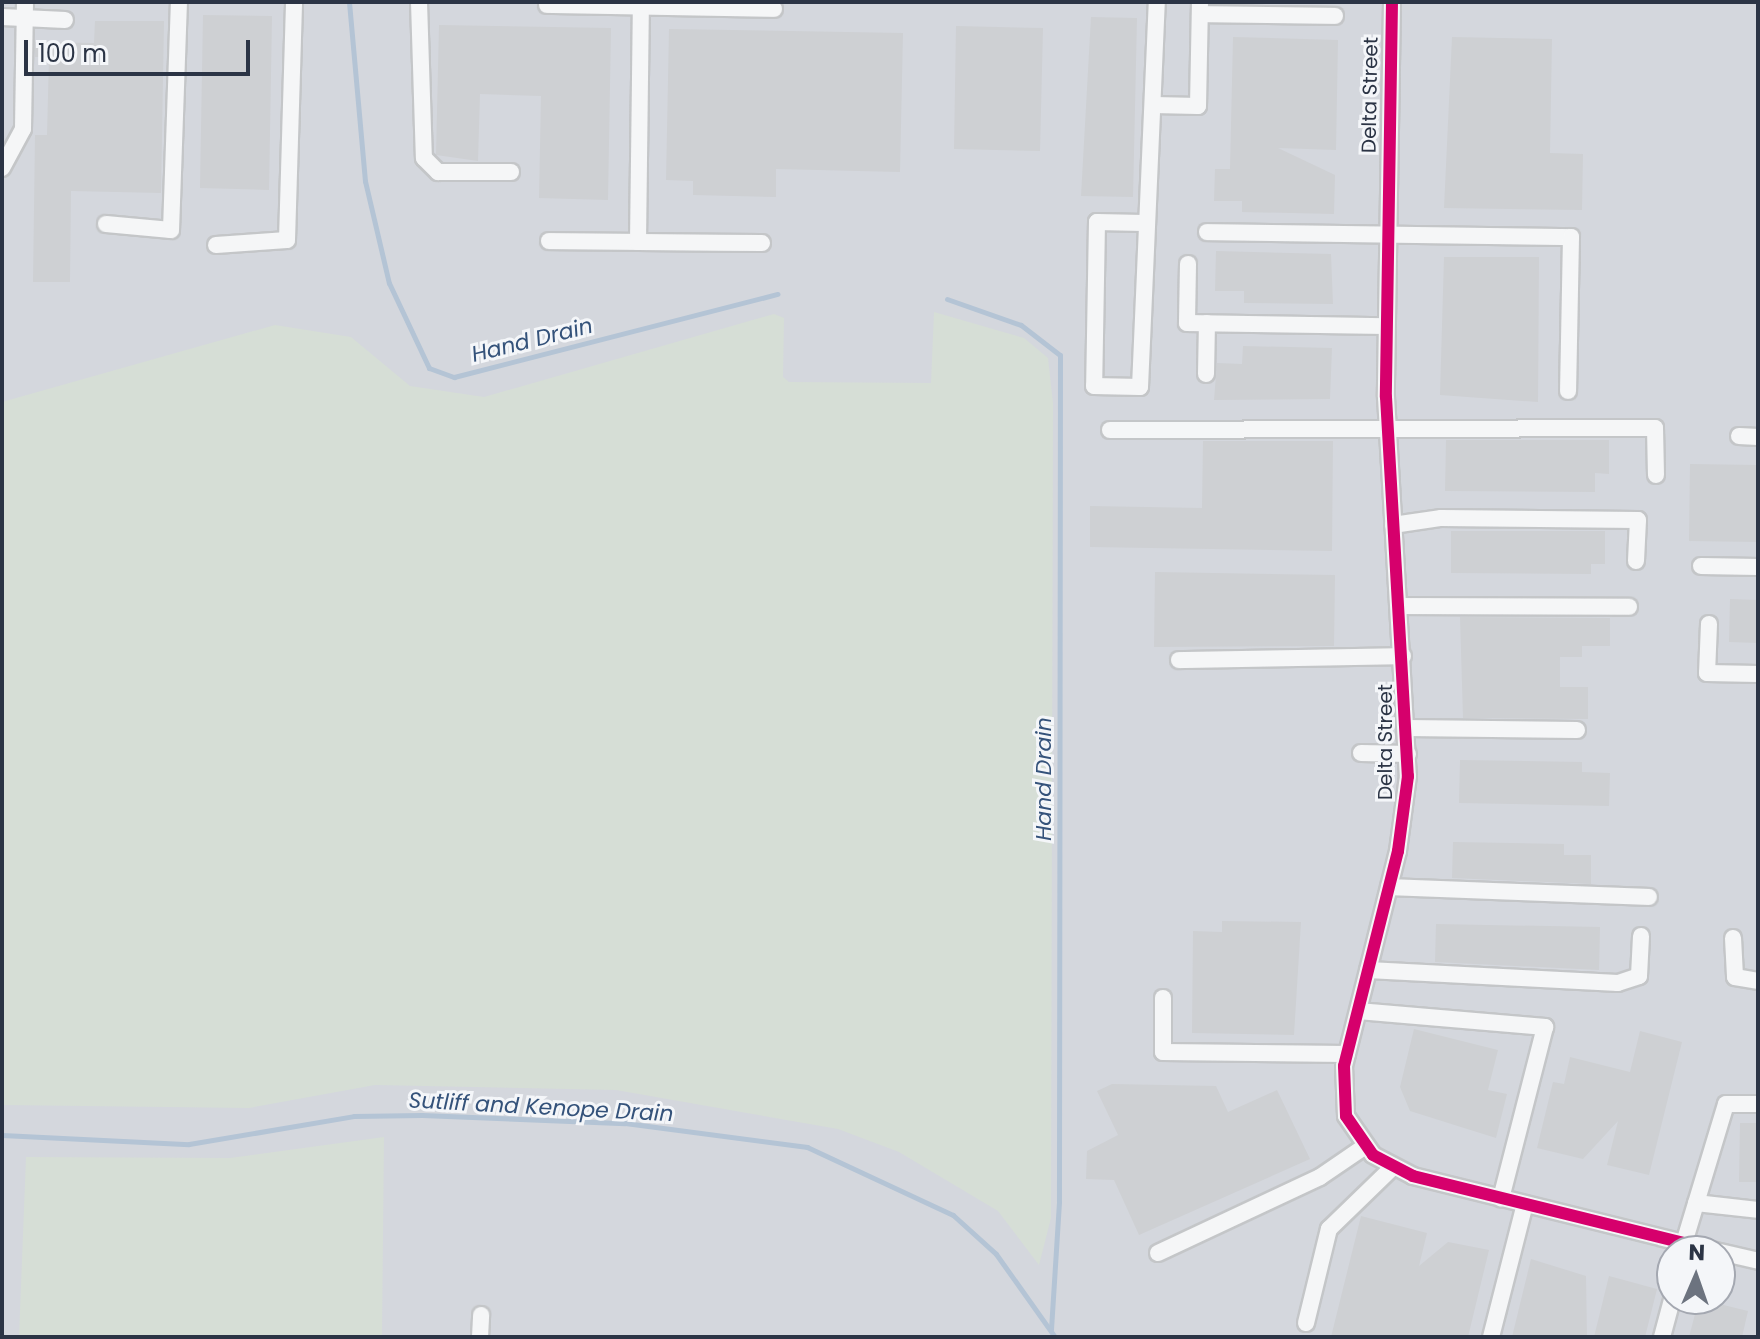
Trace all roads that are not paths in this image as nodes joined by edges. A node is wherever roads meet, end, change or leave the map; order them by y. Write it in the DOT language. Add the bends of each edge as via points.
graph roads {
  1 [pos="179,2"];
  2 [pos="294,2"];
  3 [pos="419,2"];
  4 [pos="1157,2"];
  5 [pos="1392,2"];
  6 [pos="641,4"];
  7 [pos="547,5"];
  8 [pos="1200,8"];
  9 [pos="774,9"];
  10 [pos="25,10"];
  11 [pos="1335,16"];
  12 [pos="2,17"];
  13 [pos="65,20"];
  14 [pos="1154,105"];
  15 [pos="2,168"];
  16 [pos="511,172"];
  17 [pos="1143,223"];
  18 [pos="106,224"];
  19 [pos="1207,232"];
  20 [pos="1387,233"];
  21 [pos="549,241"];
  22 [pos="638,242"];
  23 [pos="762,243"];
  24 [pos="216,245"];
  25 [pos="1188,264"];
  26 [pos="1207,323"];
  27 [pos="1386,326"];
  28 [pos="1206,374"];
  29 [pos="1568,391"];
  30 [pos="1110,430"];
  31 [pos="1388,434"];
  32 [pos="1739,436"];
  33 [pos="1758,437"];
  34 [pos="1656,475"];
  35 [pos="1393,525"];
  36 [pos="1636,561"];
  37 [pos="1701,566"];
  38 [pos="1758,567"];
  39 [pos="1399,606"];
  40 [pos="1629,607"];
  41 [pos="1709,624"];
  42 [pos="1403,656"];
  43 [pos="1179,660"];
  44 [pos="1758,674"];
  45 [pos="1407,728"];
  46 [pos="1577,730"];
  47 [pos="1361,753"];
  48 [pos="1408,754"];
  49 [pos="1389,887"];
  50 [pos="1649,897"];
  51 [pos="1641,936"];
  52 [pos="1733,938"];
  53 [pos="1368,970"];
  54 [pos="1758,981"];
  55 [pos="1163,998"];
  56 [pos="1358,1011"];
  57 [pos="1347,1054"];
  58 [pos="1758,1104"];
  59 [pos="1364,1147"];
  60 [pos="1392,1168"];
  61 [pos="1501,1198"];
  62 [pos="1696,1203"];
  63 [pos="1525,1204"];
  64 [pos="1758,1210"];
  65 [pos="1688,1235"];
  66 [pos="1656,1238"];
  67 [pos="1158,1253"];
  68 [pos="1736,1255"];
  69 [pos="1758,1261"];
  70 [pos="481,1315"];
  71 [pos="1668,1315"];
  72 [pos="1306,1323"];
  73 [pos="480,1337"];
  74 [pos="1491,1337"];
  75 [pos="1662,1337"];
  1 -- 18 [label="street" via="171,230"];
  2 -- 24 [label="street" via="287,240"];
  3 -- 16 [label="street" via="424,158 438,172"];
  4 -- 14 [label="street"];
  5 -- 20 [label="street, Delta Street"];
  6 -- 7 [label="street"];
  6 -- 9 [label="street"];
  6 -- 22 [label="street"];
  8 -- 11 [label="street"];
  8 -- 14 [label="street" via="1198,106"];
  10 -- 12 [label="street"];
  10 -- 13 [label="street"];
  10 -- 15 [label="street" via="23,129"];
  14 -- 17 [label="street" via="1152,210"];
  17 -- 17 [label="street" via="1097,222 1094,386 1140,387"];
  19 -- 20 [label="street"];
  20 -- 27 [label="street, Delta Street"];
  20 -- 29 [label="street" via="1571,237"];
  21 -- 22 [label="street"];
  22 -- 23 [label="street"];
  25 -- 26 [label="street" via="1187,323"];
  26 -- 27 [label="street"];
  26 -- 28 [label="street"];
  27 -- 31 [label="street, Delta Street"];
  30 -- 31 [label="street"];
  31 -- 34 [label="street" via="1655,428"];
  31 -- 35 [label="street, Delta Street"];
  32 -- 33 [label="street"];
  35 -- 36 [label="street" via="1441,518 1638,520"];
  35 -- 39 [label="street, Delta Street"];
  37 -- 38 [label="street"];
  39 -- 40 [label="street"];
  39 -- 42 [label="street, Delta Street"];
  41 -- 44 [label="street" via="1707,673"];
  42 -- 43 [label="street"];
  42 -- 45 [label="street, Delta Street"];
  45 -- 46 [label="street"];
  45 -- 48 [label="street, Delta Street"];
  47 -- 48 [label="street"];
  48 -- 49 [label="street, Delta Street" via="1405,818"];
  49 -- 50 [label="street"];
  49 -- 53 [label="street, Delta Street"];
  51 -- 53 [label="street" via="1639,976 1618,983"];
  52 -- 54 [label="street" via="1735,977"];
  53 -- 56 [label="street, Delta Street"];
  55 -- 57 [label="street" via="1163,1052"];
  56 -- 57 [label="street, Delta Street"];
  56 -- 61 [label="street" via="1545,1027"];
  57 -- 59 [label="street, Delta Street" via="1343,1102"];
  58 -- 62 [label="street" via="1726,1104"];
  59 -- 60 [label="street, Delta Street"];
  59 -- 67 [label="street" via="1320,1177"];
  60 -- 61 [label="street, Delta Street"];
  60 -- 72 [label="street" via="1329,1229"];
  61 -- 63 [label="street, Delta Street"];
  62 -- 64 [label="street"];
  62 -- 65 [label="street"];
  63 -- 66 [label="street, Delta Street"];
  63 -- 74 [label="street"];
  68 -- 69 [label="street, Delta Street"];
  70 -- 73 [label="street"];
  71 -- 75 [label="street"];
}
